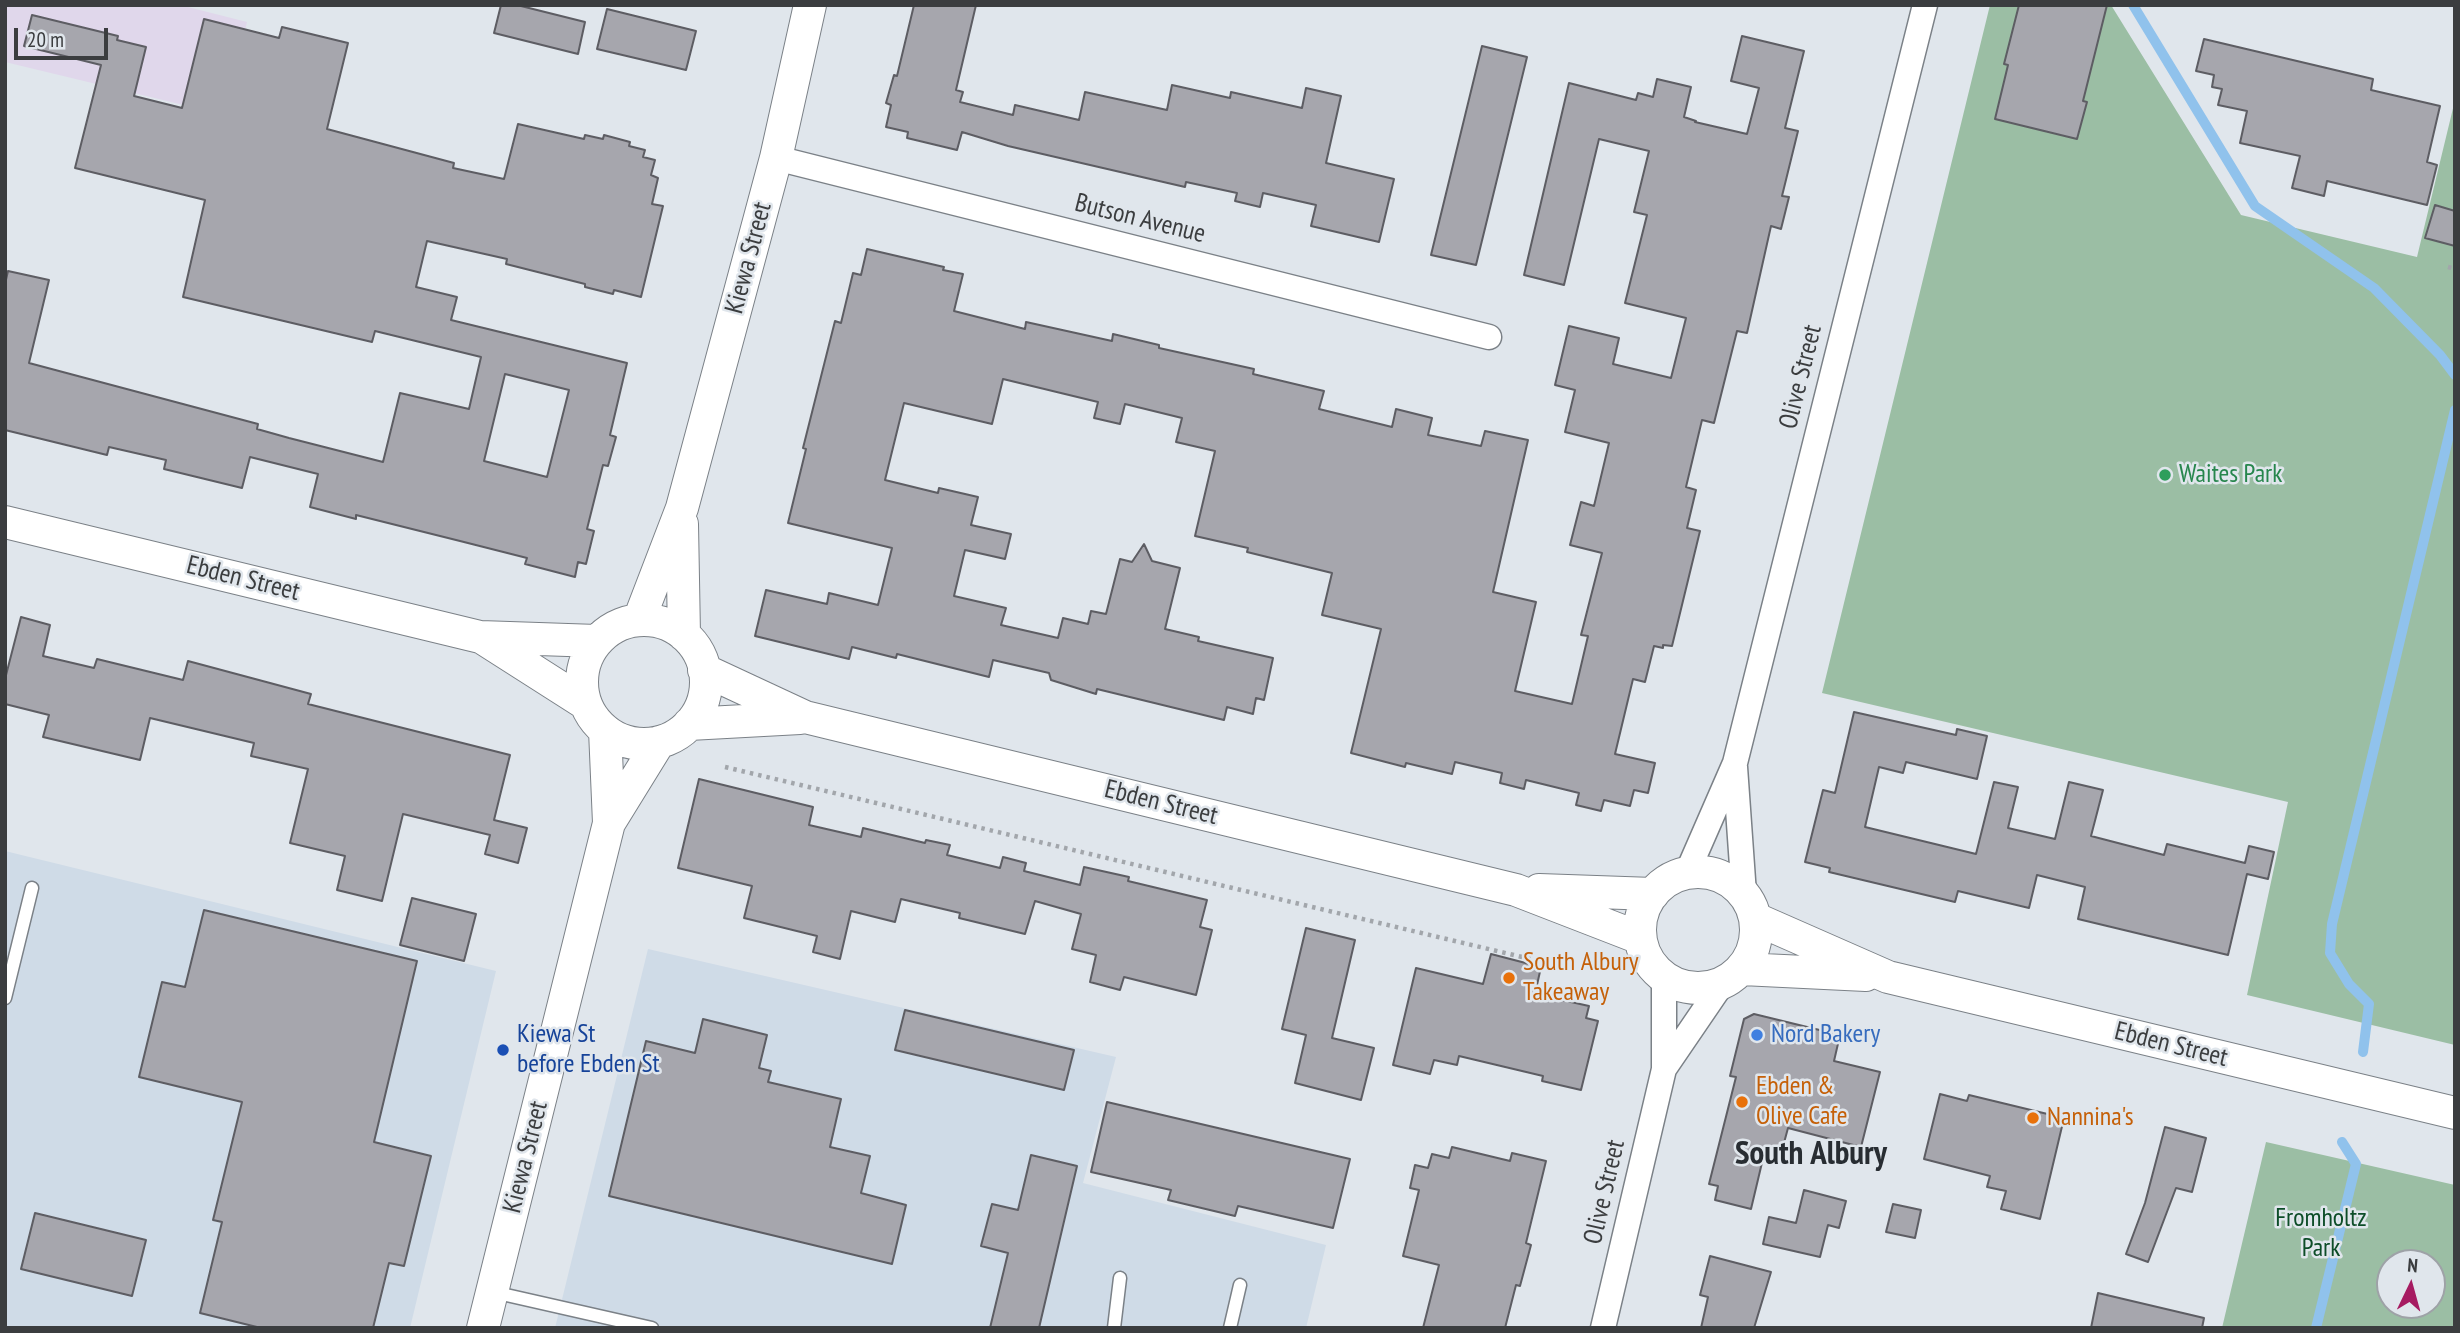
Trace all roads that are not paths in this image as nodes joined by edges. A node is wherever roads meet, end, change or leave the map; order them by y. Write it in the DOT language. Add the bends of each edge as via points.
graph roads {
  1 [pos="810,5"];
  2 [pos="1925,5"];
  3 [pos="776,158"];
  4 [pos="1489,338"];
  5 [pos="682,508"];
  6 [pos="5,522"];
  7 [pos="639,620"];
  8 [pos="684,635"];
  9 [pos="480,637"];
  10 [pos="597,641"];
  11 [pos="704,670"];
  12 [pos="586,704"];
  13 [pos="805,717"];
  14 [pos="689,724"];
  15 [pos="605,730"];
  16 [pos="659,742"];
  17 [pos="1735,763"];
  18 [pos="609,823"];
  19 [pos="1687,873"];
  20 [pos="32,888"];
  21 [pos="1516,890"];
  22 [pos="1653,894"];
  23 [pos="1750,907"];
  24 [pos="1640,938"];
  25 [pos="1732,976"];
  26 [pos="1664,977"];
  27 [pos="1888,977"];
  28 [pos="5,998"];
  29 [pos="1664,1069"];
  30 [pos="2455,1113"];
  31 [pos="1120,1278"];
  32 [pos="1240,1286"];
  33 [pos="492,1292"];
  34 [pos="483,1328"];
  35 [pos="652,1328"];
  36 [pos="1114,1328"];
  37 [pos="1230,1328"];
  38 [pos="1602,1328"];
  1 -- 3 [label="street, Kiewa Street"];
  2 -- 17 [label="street, Olive Street"];
  3 -- 4 [label="street, Butson Avenue"];
  3 -- 5 [label="street, Kiewa Street"];
  5 -- 7 [label="street, Kiewa Street"];
  5 -- 8 [label="street, Kiewa Street"];
  6 -- 9 [label="street, Ebden Street"];
  7 -- 8 [label="street" via="663,624"];
  7 -- 10 [label="street" via="609,630"];
  8 -- 11 [label="street"];
  9 -- 10 [label="street, Ebden Street"];
  9 -- 12 [label="street, Ebden Street"];
  10 -- 12 [label="street" via="583,671"];
  11 -- 13 [label="street, Ebden Street"];
  11 -- 14 [label="street" via="704,699"];
  12 -- 15 [label="street"];
  13 -- 14 [label="street, Ebden Street"];
  13 -- 21 [label="street, Ebden Street"];
  14 -- 16 [label="street"];
  15 -- 16 [label="street" via="630,742"];
  15 -- 18 [label="street, Kiewa Street"];
  16 -- 18 [label="street, Kiewa Street"];
  17 -- 19 [label="street, Olive Street"];
  17 -- 23 [label="street, Olive Street"];
  18 -- 33 [label="street, Kiewa Street"];
  19 -- 22 [label="street"];
  19 -- 23 [label="street" via="1703,872 1732,883"];
  20 -- 28 [label="lane"];
  21 -- 22 [label="street, Ebden Street"];
  21 -- 24 [label="street, Ebden Street"];
  22 -- 24 [label="street" via="1640,923"];
  23 -- 25 [label="street" via="1755,946"];
  23 -- 27 [label="street, Ebden Street"];
  24 -- 26 [label="street" via="1652,966"];
  25 -- 26 [label="street" via="1707,988 1677,985"];
  25 -- 27 [label="street, Ebden Street"];
  25 -- 29 [label="street, Olive Street"];
  26 -- 29 [label="street, Olive Street"];
  27 -- 30 [label="street, Ebden Street"];
  29 -- 38 [label="street, Olive Street"];
  31 -- 36 [label="lane"];
  32 -- 37 [label="lane"];
  33 -- 34 [label="street, Kiewa Street"];
  33 -- 35 [label="lane"];
}
